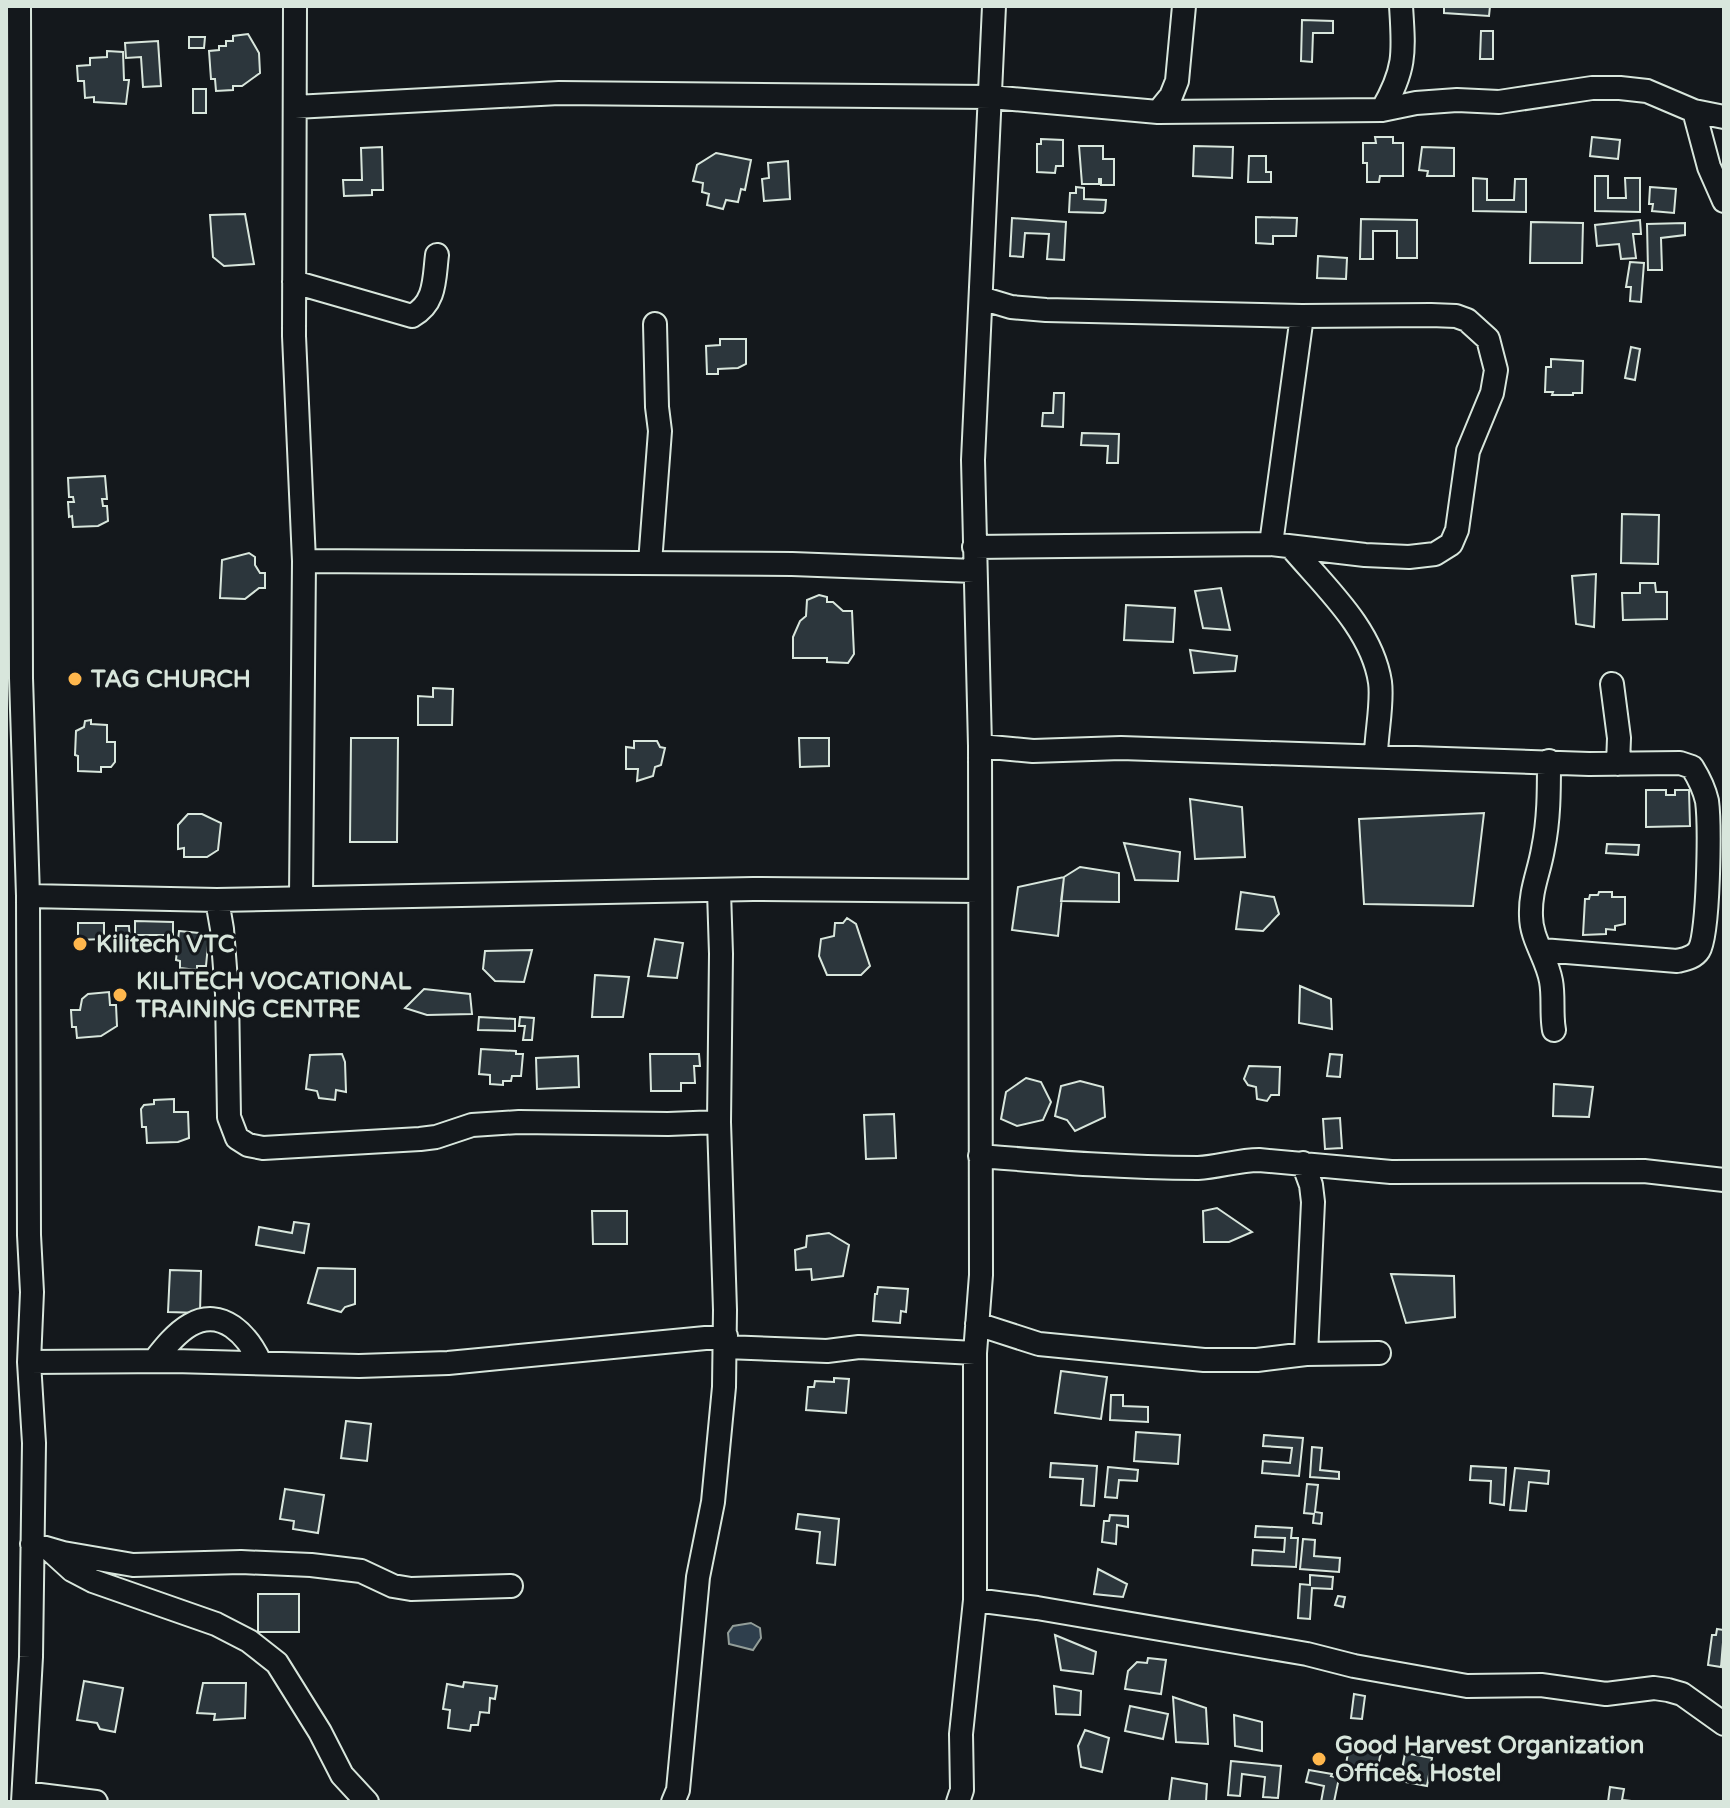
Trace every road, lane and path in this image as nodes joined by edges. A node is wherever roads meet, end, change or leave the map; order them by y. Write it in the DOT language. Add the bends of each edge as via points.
graph roads {
  1 [pos="19,6"];
  2 [pos="295,6"];
  3 [pos="994,6"];
  4 [pos="1184,6"];
  5 [pos="1401,6"];
  6 [pos="990,97"];
  7 [pos="295,107"];
  8 [pos="1382,110"];
  9 [pos="1694,111"];
  10 [pos="1158,112"];
  11 [pos="1724,117"];
  12 [pos="1724,201"];
  13 [pos="437,255"];
  14 [pos="294,282"];
  15 [pos="981,298"];
  16 [pos="1302,316"];
  17 [pos="655,324"];
  18 [pos="1281,546"];
  19 [pos="974,547"];
  20 [pos="304,561"];
  21 [pos="650,563"];
  22 [pos="974,571"];
  23 [pos="1612,684"];
  24 [pos="980,746"];
  25 [pos="1376,756"];
  26 [pos="1549,761"];
  27 [pos="1618,764"];
  28 [pos="719,891"];
  29 [pos="979,891"];
  30 [pos="28,896"];
  31 [pos="301,898"];
  32 [pos="217,900"];
  33 [pos="1542,950"];
  34 [pos="1554,1030"];
  35 [pos="719,1122"];
  36 [pos="980,1156"];
  37 [pos="1303,1163"];
  38 [pos="1724,1180"];
  39 [pos="977,1324"];
  40 [pos="725,1342"];
  41 [pos="975,1353"];
  42 [pos="1379,1353"];
  43 [pos="1306,1354"];
  44 [pos="154,1361"];
  45 [pos="29,1362"];
  46 [pos="260,1362"];
  47 [pos="40,1546"];
  48 [pos="511,1586"];
  49 [pos="975,1600"];
  50 [pos="1724,1724"];
  51 [pos="24,1798"];
  52 [pos="96,1802"];
  53 [pos="367,1802"];
  54 [pos="673,1802"];
  55 [pos="958,1802"];
  1 -- 30 [label="street" via="21,678"];
  2 -- 7 [label="street"];
  3 -- 6 [label="street"];
  4 -- 10 [label="street" via="1177,81"];
  5 -- 8 [label="street" via="1404,55 1397,84"];
  6 -- 7 [label="street" via="559,93"];
  6 -- 10 [label="street"];
  6 -- 15 [label="street"];
  7 -- 14 [label="street"];
  8 -- 9 [label="street" via="1620,88 1647,91"];
  8 -- 10 [label="street"];
  9 -- 11 [label="street"];
  9 -- 12 [label="street"];
  13 -- 14 [label="street" via="433,293 412,316"];
  14 -- 20 [label="street"];
  15 -- 16 [label="street" via="1046,310"];
  15 -- 19 [label="street"];
  16 -- 18 [label="street"];
  16 -- 18 [label="street" via="1456,316 1488,339 1496,370 1468,451 1451,544 1435,554 1409,557"];
  17 -- 21 [label="street" via="660,431"];
  18 -- 19 [label="street"];
  18 -- 25 [label="street" via="1349,615 1376,663 1381,685"];
  19 -- 22 [label="street"];
  20 -- 21 [label="street"];
  20 -- 31 [label="street"];
  21 -- 22 [label="street"];
  22 -- 24 [label="street"];
  23 -- 27 [label="street"];
  24 -- 25 [label="street"];
  24 -- 29 [label="street"];
  25 -- 26 [label="street"];
  26 -- 27 [label="street"];
  26 -- 33 [label="street" via="1548,818 1531,892 1532,930"];
  27 -- 33 [label="street" via="1680,763 1692,767 1702,783 1707,867 1701,949 1677,961"];
  28 -- 29 [label="street"];
  28 -- 31 [label="street"];
  28 -- 35 [label="street"];
  29 -- 36 [label="street"];
  30 -- 32 [label="street"];
  30 -- 45 [label="street"];
  31 -- 32 [label="street"];
  32 -- 35 [label="street" via="227,994 229,1117 237,1138 248,1145 420,1139 472,1125 519,1122"];
  33 -- 34 [label="street" via="1551,982"];
  35 -- 40 [label="street"];
  36 -- 37 [label="street" via="1197,1168 1244,1160"];
  36 -- 39 [label="street"];
  37 -- 38 [label="street" via="1407,1172 1644,1171"];
  37 -- 43 [label="street" via="1313,1202"];
  39 -- 41 [label="street"];
  39 -- 43 [label="street" via="1039,1344 1204,1360"];
  40 -- 41 [label="street" via="806,1351 859,1347"];
  40 -- 46 [label="street" via="448,1363"];
  40 -- 54 [label="street" via="713,1502 698,1577"];
  41 -- 49 [label="street"];
  42 -- 43 [label="street"];
  44 -- 45 [label="street"];
  44 -- 46 [label="street"];
  44 -- 46 [label="street" via="190,1325 209,1320 241,1332"];
  45 -- 47 [label="street"];
  47 -- 48 [label="street" via="133,1565 241,1562 343,1568 411,1589"];
  47 -- 51 [label="street"];
  47 -- 53 [label="street" via="93,1581 186,1611 249,1641 277,1663 342,1775"];
  49 -- 50 [label="street" via="1467,1686 1541,1685 1606,1694 1668,1690"];
  49 -- 55 [label="street"];
  51 -- 52 [label="street"];
}
